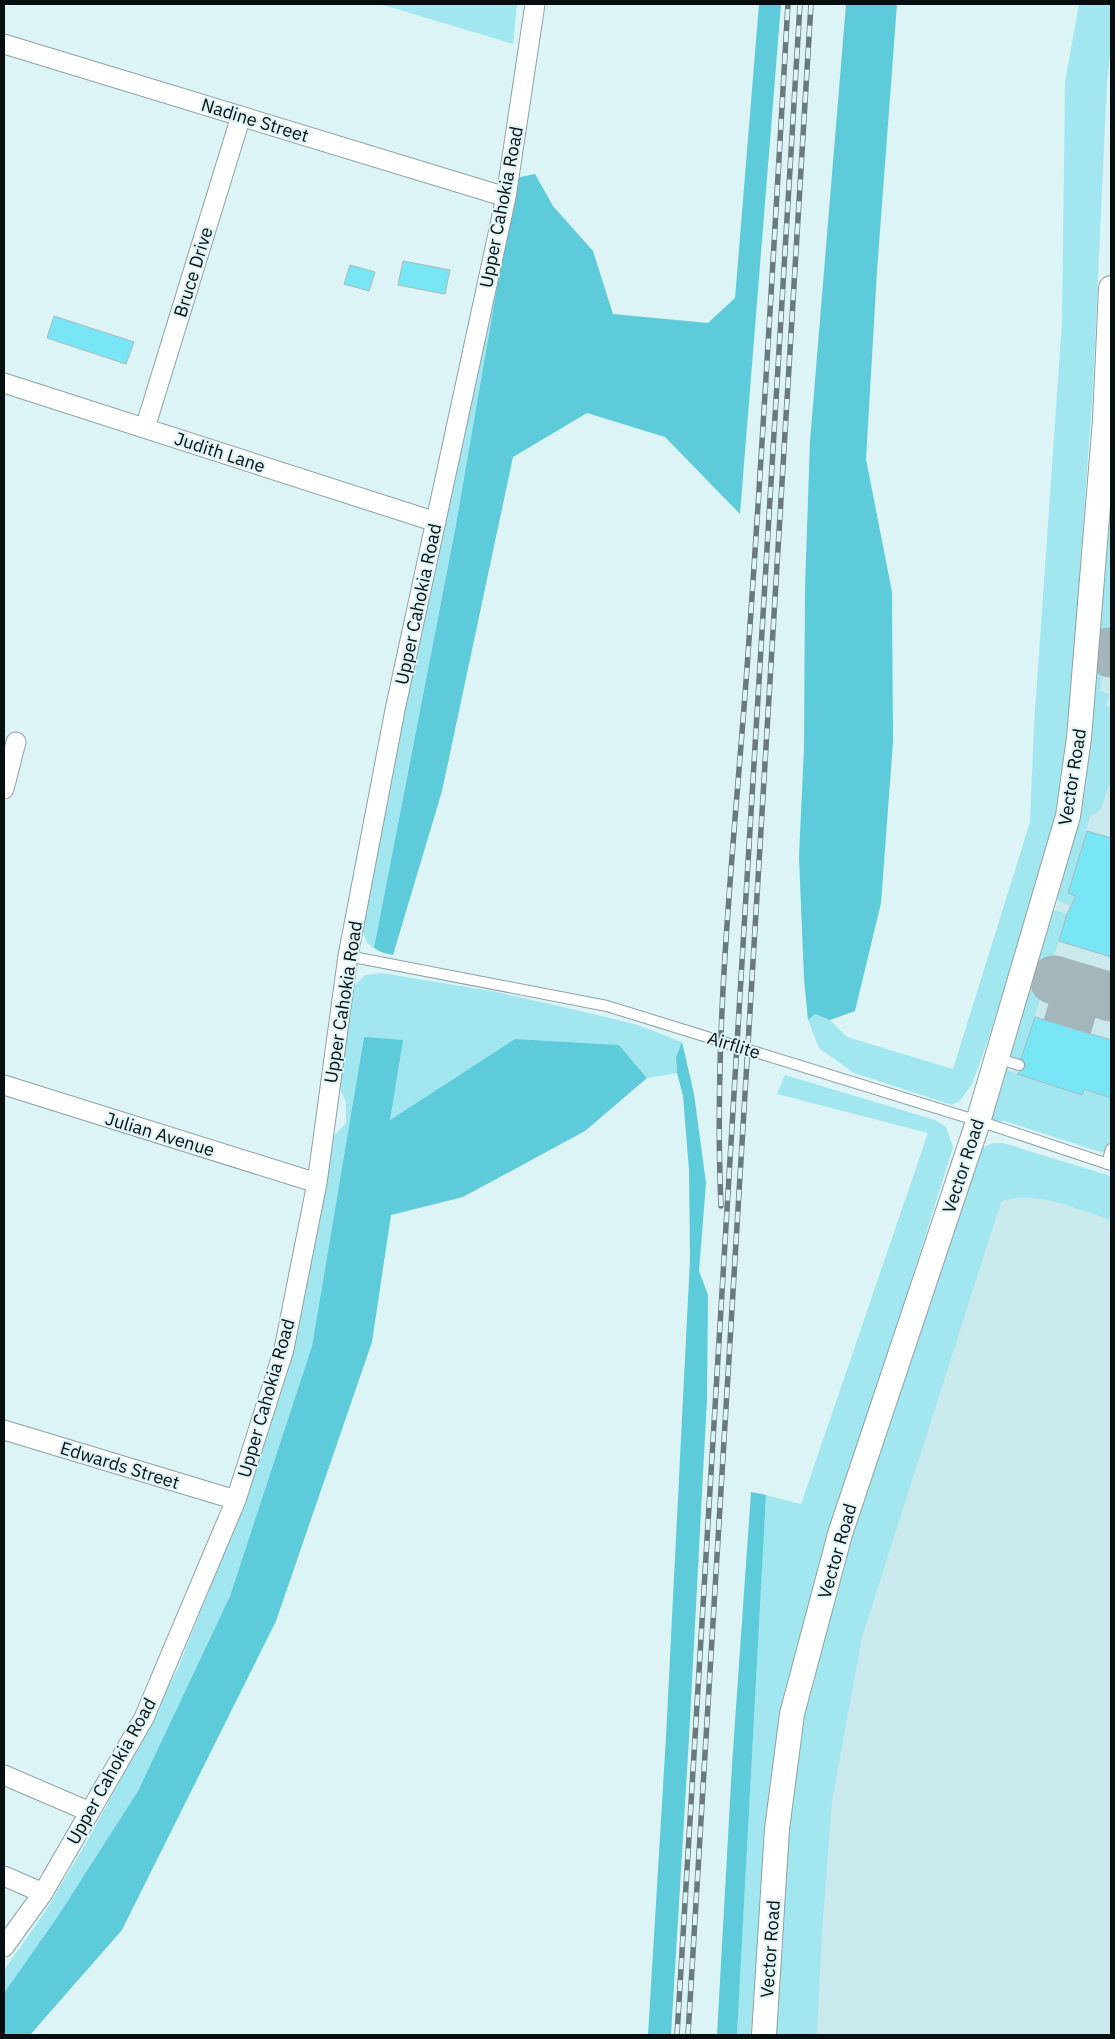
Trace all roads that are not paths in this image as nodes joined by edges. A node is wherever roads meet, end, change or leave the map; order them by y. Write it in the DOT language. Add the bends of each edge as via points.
graph roads {
  1 [pos="535,4"];
  2 [pos="4,44"];
  3 [pos="241,116"];
  4 [pos="506,197"];
  5 [pos="1111,288"];
  6 [pos="4,383"];
  7 [pos="145,428"];
  8 [pos="436,522"];
  9 [pos="16,742"];
  10 [pos="4,789"];
  11 [pos="348,956"];
  12 [pos="996,1058"];
  13 [pos="1019,1065"];
  14 [pos="4,1085"];
  15 [pos="978,1122"];
  16 [pos="1111,1149"];
  17 [pos="1109,1164"];
  18 [pos="317,1183"];
  19 [pos="4,1430"];
  20 [pos="236,1500"];
  21 [pos="4,1776"];
  22 [pos="90,1812"];
  23 [pos="4,1876"];
  24 [pos="43,1893"];
  25 [pos="4,1947"];
  26 [pos="764,2035"];
  1 -- 4 [label="street, Upper Cahokia Road"];
  2 -- 3 [label="street, Nadine Street"];
  3 -- 4 [label="street, Nadine Street"];
  3 -- 7 [label="street, Bruce Drive"];
  4 -- 8 [label="street, Upper Cahokia Road"];
  5 -- 12 [label="street, Vector Road" via="1079,738 1068,816"];
  6 -- 7 [label="street, Judith Lane"];
  7 -- 8 [label="street, Judith Lane"];
  8 -- 11 [label="street, Upper Cahokia Road" via="395,710"];
  9 -- 10 [label="street"];
  11 -- 15 [label="lane, Airflite" via="607,1006"];
  11 -- 18 [label="street, Upper Cahokia Road"];
  12 -- 13 [label="lane"];
  12 -- 15 [label="street, Vector Road"];
  14 -- 18 [label="street, Julian Avenue"];
  15 -- 17 [label="lane, Airflite"];
  15 -- 26 [label="street, Vector Road" via="840,1534 792,1714 777,1829"];
  16 -- 17 [label="lane"];
  18 -- 20 [label="street, Upper Cahokia Road" via="284,1349"];
  19 -- 20 [label="street, Edwards Street"];
  20 -- 22 [label="street, Upper Cahokia Road" via="144,1718"];
  21 -- 22 [label="street"];
  22 -- 24 [label="street, Upper Cahokia Road"];
  23 -- 24 [label="street"];
  24 -- 25 [label="street, Upper Cahokia Road"];
}
